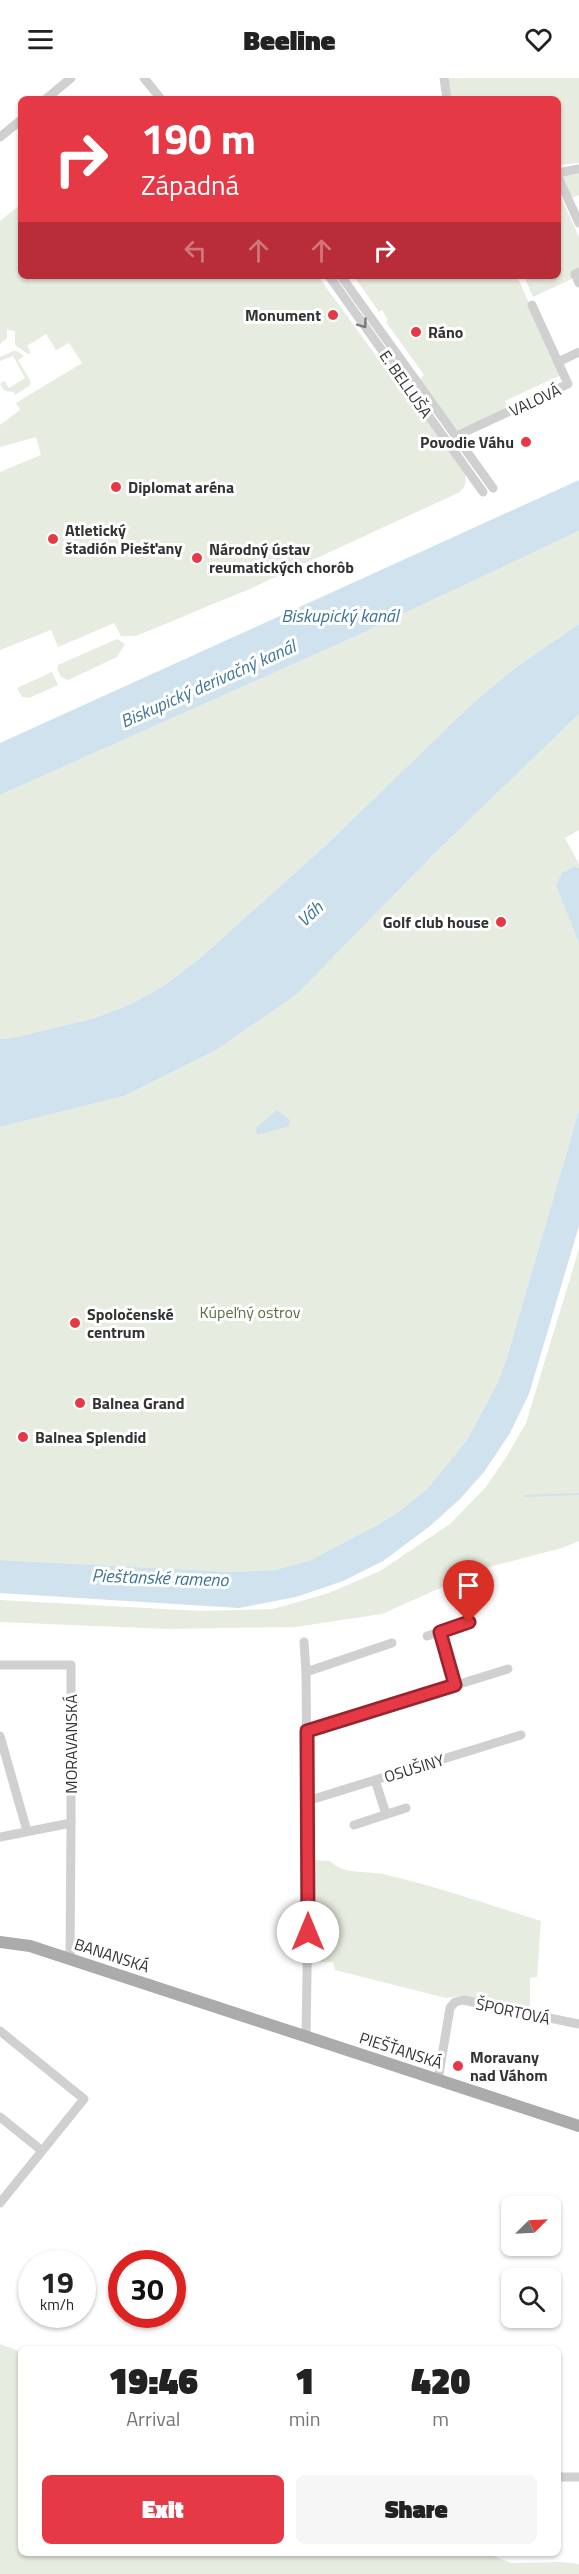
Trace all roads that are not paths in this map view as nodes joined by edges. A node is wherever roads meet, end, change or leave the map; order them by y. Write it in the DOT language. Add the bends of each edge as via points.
graph roads {
  1 [pos="71,78"];
  2 [pos="144,78"];
  3 [pos="444,78"];
  4 [pos="50,96"];
  5 [pos="159,96"];
  6 [pos="447,96"];
  7 [pos="18,123"];
  8 [pos="0,138"];
  9 [pos="579,170"];
  10 [pos="561,174"];
  11 [pos="561,182"];
  12 [pos="579,223"];
  13 [pos="579,272"];
  14 [pos="331,279"];
  15 [pos="343,279"];
  16 [pos="579,283"];
  17 [pos="532,305"];
  18 [pos="579,352"];
  19 [pos="558,362"];
  20 [pos="456,436"];
  21 [pos="493,488"];
  22 [pos="483,492"];
  23 [pos="469,1622"];
  24 [pos="440,1632"];
  25 [pos="427,1636"];
  26 [pos="304,1642"];
  27 [pos="392,1643"];
  28 [pos="357,1655"];
  29 [pos="0,1665"];
  30 [pos="361,1666"];
  31 [pos="507,1669"];
  32 [pos="306,1672"];
  33 [pos="455,1685"];
  34 [pos="307,1731"];
  35 [pos="521,1735"];
  36 [pos="0,1736"];
  37 [pos="375,1780"];
  38 [pos="307,1801"];
  39 [pos="406,1808"];
  40 [pos="386,1814"];
  41 [pos="71,1823"];
  42 [pos="354,1825"];
  43 [pos="27,1832"];
  44 [pos="0,1837"];
  45 [pos="0,1942"];
  46 [pos="70,1959"];
  47 [pos="213,2006"];
  48 [pos="579,2024"];
  49 [pos="0,2031"];
  50 [pos="306,2037"];
  51 [pos="438,2080"];
  52 [pos="0,2117"];
  53 [pos="579,2126"];
  54 [pos="41,2150"];
  55 [pos="0,2203"];
  56 [pos="561,2476"];
  57 [pos="579,2477"];
  1 -- 4 [label="street"];
  2 -- 5 [label="street"];
  3 -- 6 [label="street"];
  7 -- 8 [label="street"];
  9 -- 10 [label="street"];
  11 -- 12 [label="street"];
  13 -- 16 [label="street" via="575,274"];
  14 -- 22 [label="street, E. BELLUŠA, one-way"];
  15 -- 20 [label="street, E. BELLUŠA"];
  17 -- 19 [label="street, VALOVÁ"];
  18 -- 19 [label="street"];
  19 -- 20 [label="street, VALOVÁ" via="568,384"];
  20 -- 21 [label="street, E. BELLUŠA"];
  23 -- 24 [label="street"];
  24 -- 25 [label="street"];
  24 -- 33 [label="street"];
  26 -- 32 [label="street"];
  27 -- 28 [label="street"];
  28 -- 30 [label="street"];
  28 -- 32 [label="street"];
  29 -- 41 [label="street, MORAVANSKÁ" via="71,1665"];
  31 -- 33 [label="street"];
  32 -- 34 [label="street"];
  33 -- 34 [label="street"];
  34 -- 38 [label="street"];
  35 -- 37 [label="street, OSUŠINY"];
  36 -- 43 [label="street"];
  37 -- 38 [label="street, OSUŠINY"];
  37 -- 40 [label="street"];
  38 -- 50 [label="street"];
  39 -- 40 [label="street"];
  40 -- 42 [label="street"];
  41 -- 43 [label="street"];
  41 -- 46 [label="street, MORAVANSKÁ"];
  43 -- 44 [label="street"];
  45 -- 46 [label="main road, BANANSKÁ" via="20,1943"];
  46 -- 47 [label="main road, BANANSKÁ"];
  47 -- 50 [label="main road, PIEŠŤANSKÁ"];
  48 -- 51 [label="street, ŠPORTOVÁ" via="463,2000 455,2002 450,2008"];
  49 -- 54 [label="street" via="84,2099"];
  50 -- 51 [label="main road, PIEŠŤANSKÁ"];
  51 -- 53 [label="main road, PIEŠŤANSKÁ"];
  52 -- 54 [label="street"];
  54 -- 55 [label="street"];
  56 -- 57 [label="street"];
}
